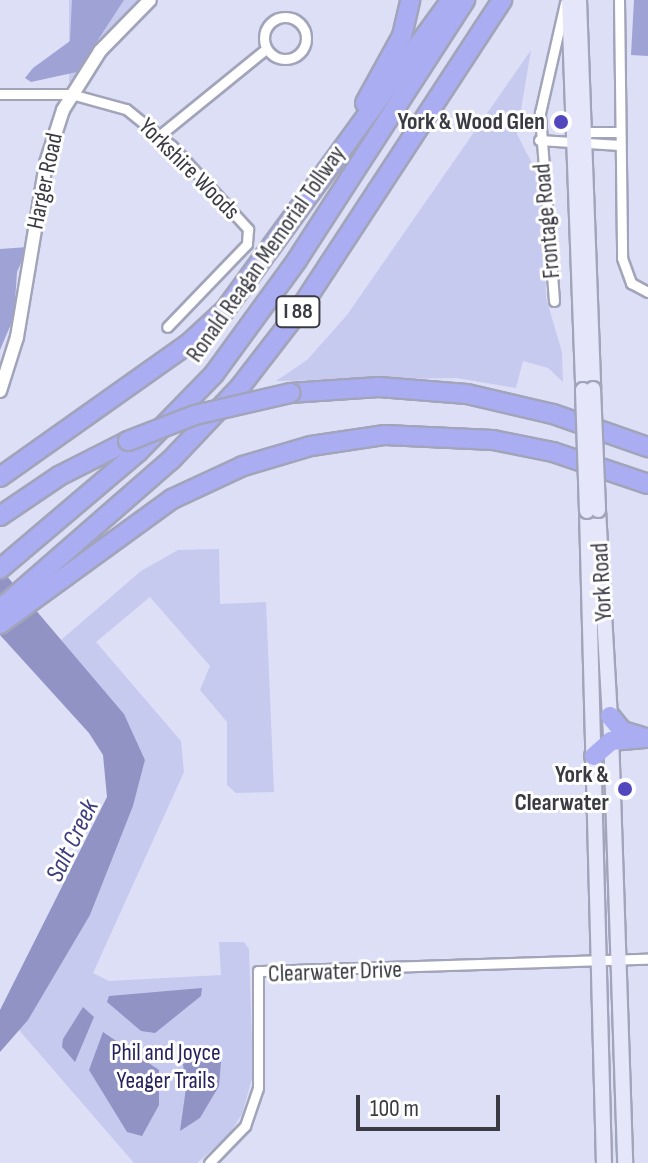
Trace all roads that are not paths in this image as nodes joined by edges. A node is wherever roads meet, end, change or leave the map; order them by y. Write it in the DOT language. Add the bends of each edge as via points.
graph roads {
  1 [pos="150,0"];
  2 [pos="410,0"];
  3 [pos="451,0"];
  4 [pos="465,0"];
  5 [pos="502,0"];
  6 [pos="567,0"];
  7 [pos="579,0"];
  8 [pos="619,0"];
  9 [pos="266,49"];
  10 [pos="0,94"];
  11 [pos="71,94"];
  12 [pos="620,132"];
  13 [pos="160,135"];
  14 [pos="578,139"];
  15 [pos="539,140"];
  16 [pos="620,145"];
  17 [pos="279,240"];
  18 [pos="648,292"];
  19 [pos="554,301"];
  20 [pos="167,327"];
  21 [pos="0,391"];
  22 [pos="648,447"];
  23 [pos="0,477"];
  24 [pos="643,483"];
  25 [pos="592,511"];
  26 [pos="0,516"];
  27 [pos="0,569"];
  28 [pos="41,582"];
  29 [pos="0,609"];
  30 [pos="0,624"];
  31 [pos="610,716"];
  32 [pos="647,738"];
  33 [pos="611,741"];
  34 [pos="594,756"];
  35 [pos="648,959"];
  36 [pos="600,960"];
  37 [pos="617,960"];
  38 [pos="209,1163"];
  39 [pos="604,1163"];
  40 [pos="625,1163"];
  1 -- 11 [label="street, Harger Road" via="112,36"];
  2 -- 17 [label="highway" via="390,63"];
  3 -- 17 [label="highway, Ronald Reagan Memorial Tollway / I 88"];
  4 -- 27 [label="highway, Ronald Reagan Memorial Tollway / I 88" via="297,260 214,374 138,452"];
  5 -- 28 [label="highway, I 88" via="298,312 240,387"];
  6 -- 14 [label="main road, York Road"];
  6 -- 15 [label="street, Frontage Road" via="540,113"];
  7 -- 14 [label="main road, York Road"];
  8 -- 12 [label="street"];
  9 -- 9 [label="street" via="278,58 298,55 306,42 303,28 287,17 274,20 265,30"];
  9 -- 13 [label="street"];
  10 -- 11 [label="street, Yorkshire Woods"];
  11 -- 13 [label="street, Yorkshire Woods" via="126,109"];
  11 -- 21 [label="street, Harger Road" via="46,163 17,337"];
  12 -- 14 [label="street" via="589,132"];
  12 -- 16 [label="street"];
  13 -- 20 [label="street, Yorkshire Woods" via="249,233 231,262"];
  14 -- 15 [label="street"];
  14 -- 16 [label="street" via="590,145"];
  14 -- 25 [label="main road, York Road, bridge"];
  15 -- 19 [label="street, Frontage Road"];
  16 -- 18 [label="street" via="622,258 631,283"];
  17 -- 23 [label="highway, Ronald Reagan Memorial Tollway / I 88" via="203,331"];
  22 -- 26 [label="highway, bridge" via="553,414 467,394 379,387 290,393 205,412 128,441"];
  24 -- 28 [label="highway" via="553,452 481,438 405,435 329,442 243,466 181,494"];
  25 -- 31 [label="main road, York Road"];
  25 -- 34 [label="main road, York Road"];
  28 -- 29 [label="highway, I 88"];
  28 -- 30 [label="highway"];
  31 -- 32 [label="highway" via="622,731"];
  31 -- 33 [label="main road, York Road"];
  32 -- 33 [label="highway"];
  33 -- 34 [label="highway"];
  33 -- 37 [label="main road, York Road"];
  34 -- 36 [label="main road, York Road"];
  35 -- 37 [label="street, Clearwater Drive"];
  36 -- 37 [label="street, Clearwater Drive"];
  36 -- 38 [label="street, Clearwater Drive" via="258,971 260,1068 253,1108 238,1136"];
  36 -- 39 [label="main road, York Road"];
  37 -- 40 [label="main road, York Road"];
}
